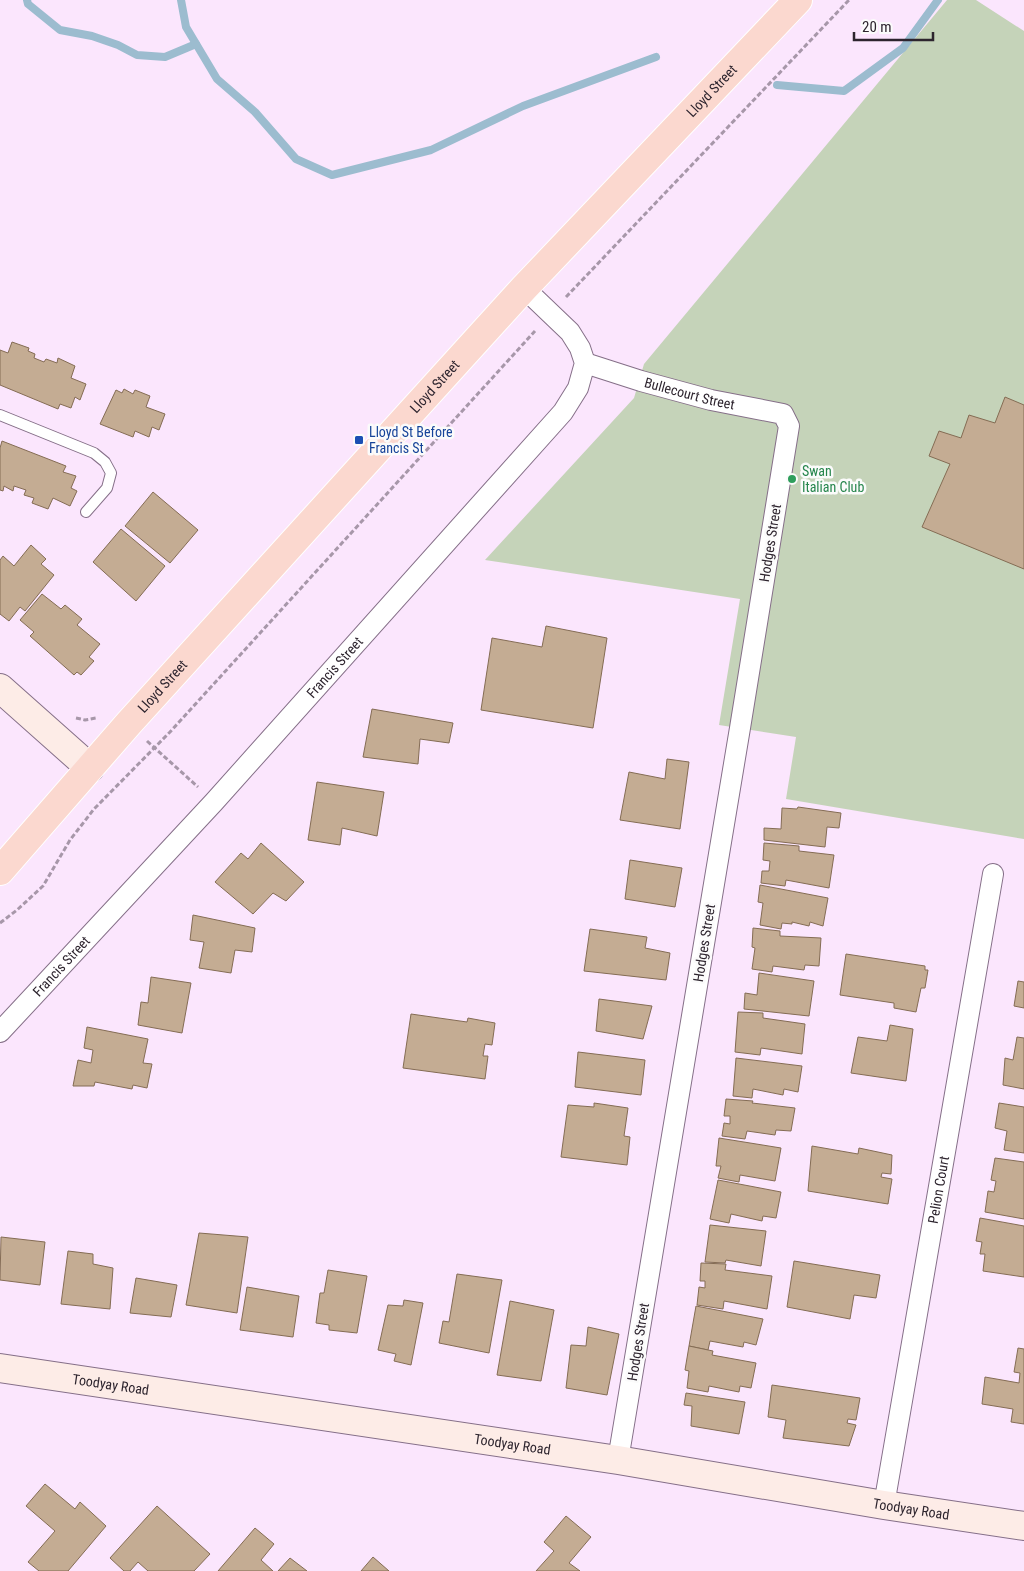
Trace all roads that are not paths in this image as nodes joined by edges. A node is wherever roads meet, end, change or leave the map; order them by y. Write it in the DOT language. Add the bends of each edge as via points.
graph roads {
  1 [pos="798,0"];
  2 [pos="524,288"];
  3 [pos="585,363"];
  4 [pos="0,415"];
  5 [pos="789,426"];
  6 [pos="86,512"];
  7 [pos="0,688"];
  8 [pos="90,768"];
  9 [pos="0,871"];
  10 [pos="994,874"];
  11 [pos="0,1032"];
  12 [pos="0,1368"];
  13 [pos="618,1460"];
  14 [pos="884,1505"];
  15 [pos="1024,1526"];
  1 -- 2 [label="main road, Lloyd Street"];
  2 -- 3 [label="street" via="570,332"];
  2 -- 8 [label="main road, Lloyd Street"];
  3 -- 5 [label="street, Bullecourt Street" via="711,400 783,414"];
  3 -- 11 [label="street, Francis Street" via="578,388 563,412 214,802"];
  4 -- 6 [label="lane" via="94,453 105,462 111,473 107,488"];
  5 -- 13 [label="street, Hodges Street"];
  7 -- 8 [label="main road"];
  8 -- 9 [label="main road, Lloyd Street"];
  10 -- 14 [label="street, Pelion Court"];
  12 -- 13 [label="main road, Toodyay Road"];
  13 -- 14 [label="main road, Toodyay Road"];
  14 -- 15 [label="main road, Toodyay Road"];
}
